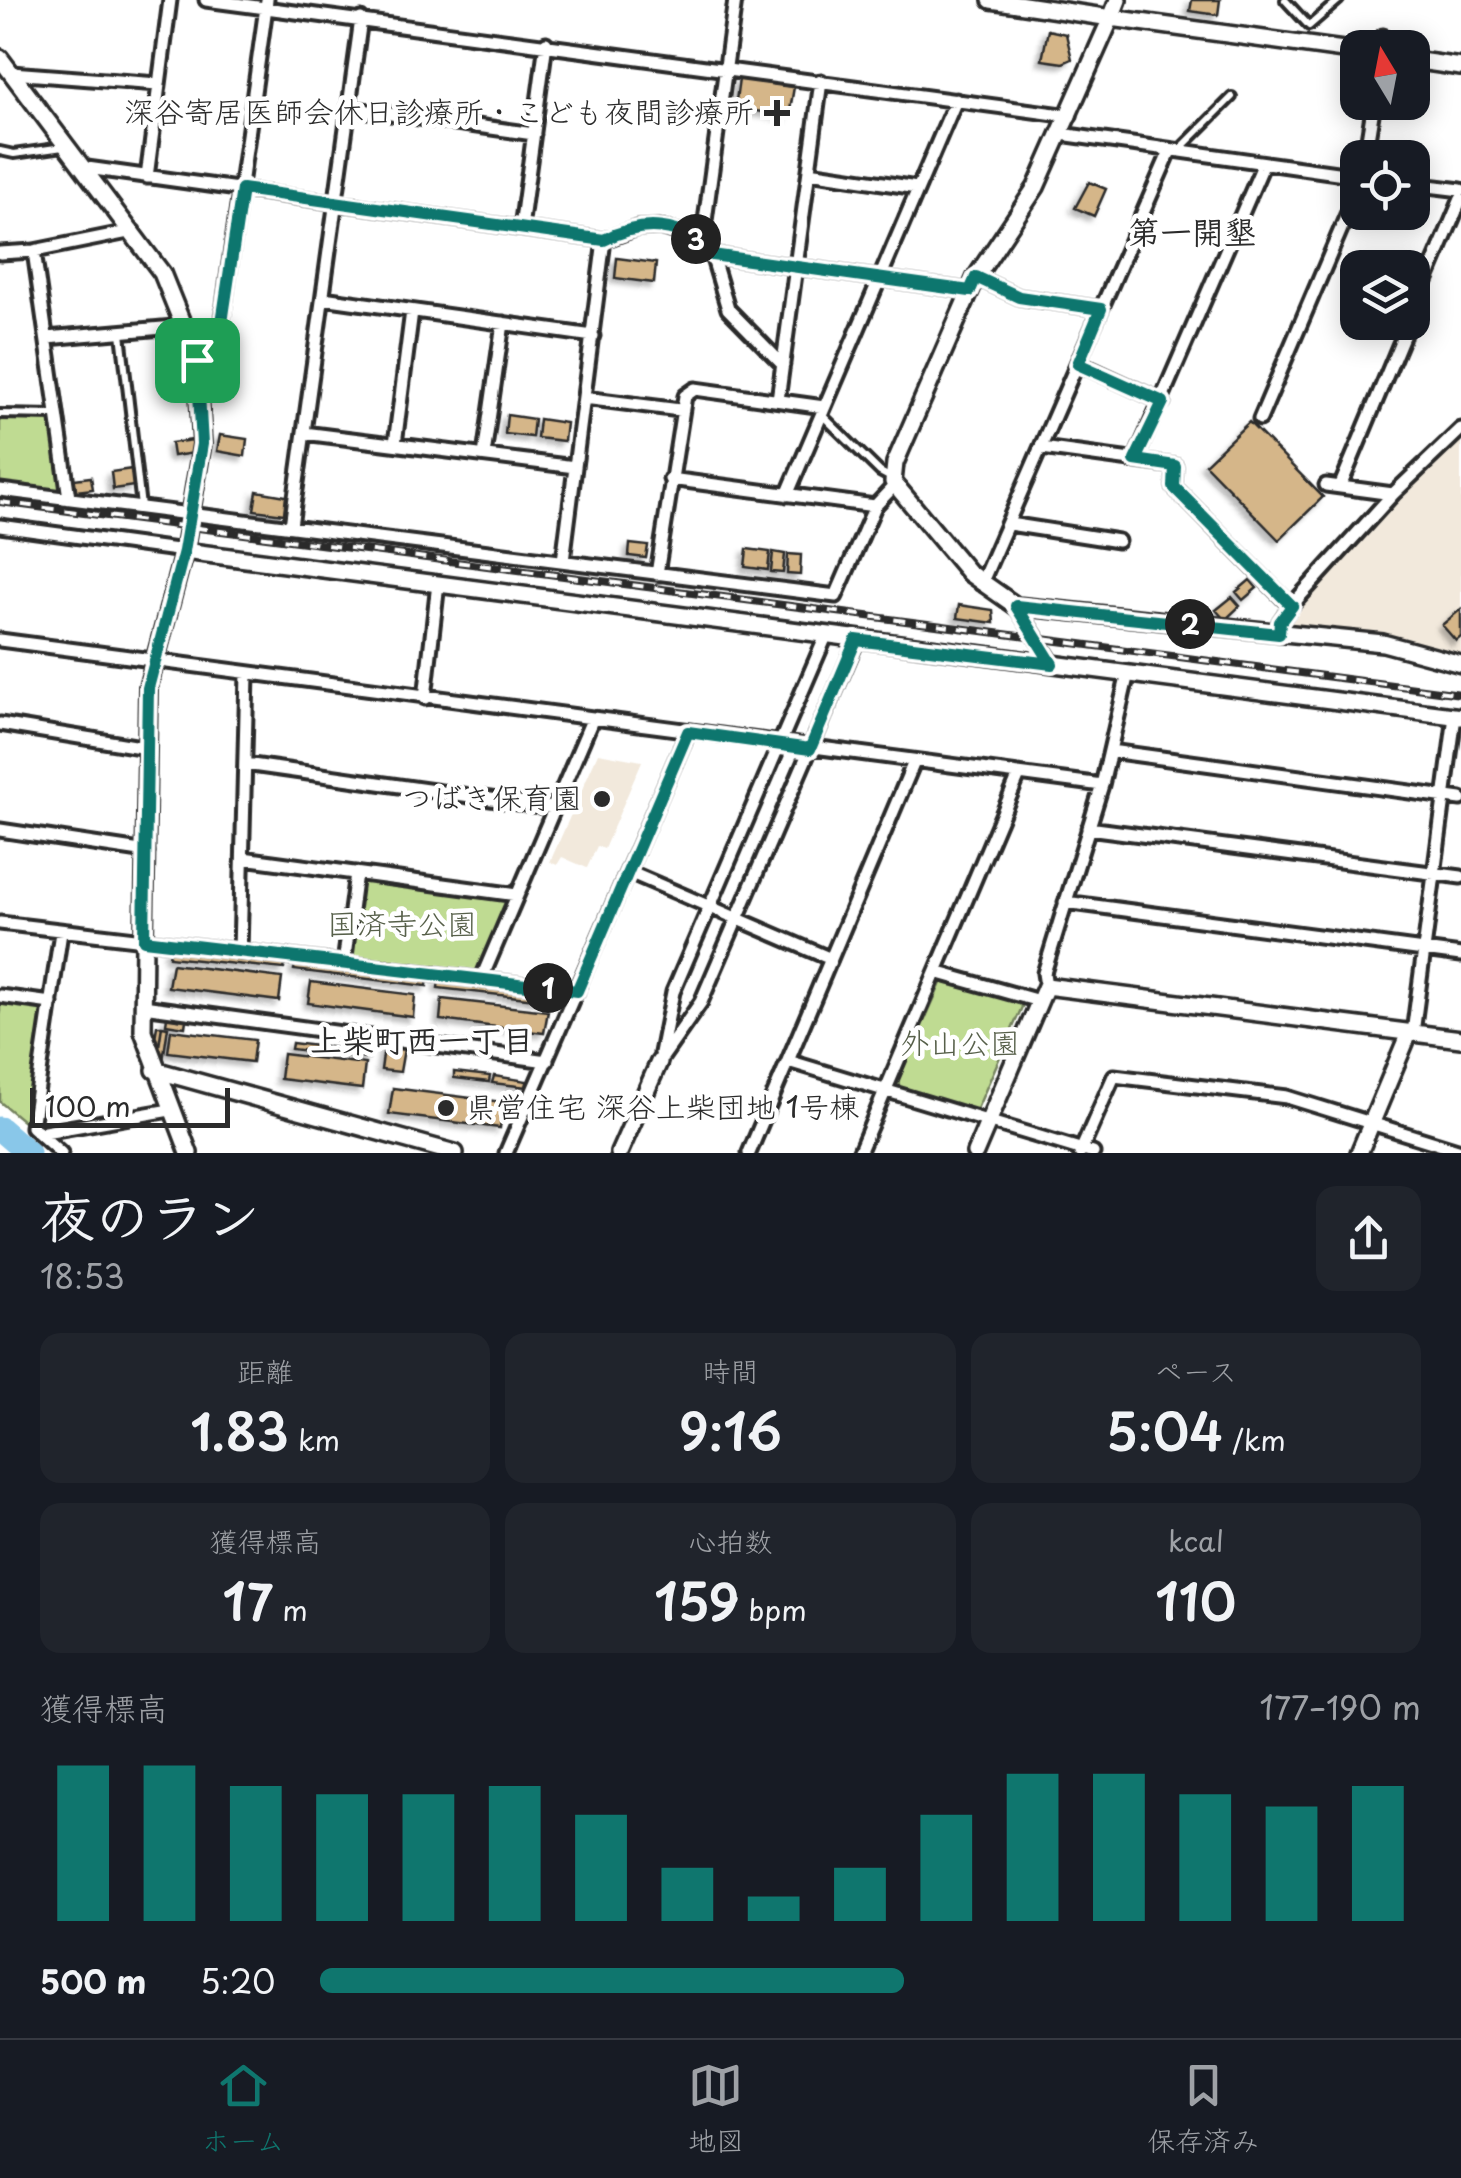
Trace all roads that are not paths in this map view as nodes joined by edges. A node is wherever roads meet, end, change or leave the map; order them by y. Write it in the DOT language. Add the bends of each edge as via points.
graph roads {
  1 [pos="170,0"];
  2 [pos="206,0"];
  3 [pos="735,0"];
  4 [pos="1118,0"];
  5 [pos="1285,0"];
  6 [pos="1339,0"];
  7 [pos="1001,1"];
  8 [pos="267,2"];
  9 [pos="361,18"];
  10 [pos="1111,18"];
  11 [pos="546,43"];
  12 [pos="1340,50"];
  13 [pos="0,58"];
  14 [pos="1430,63"];
  15 [pos="1461,67"];
  16 [pos="726,68"];
  17 [pos="11,74"];
  18 [pos="821,81"];
  19 [pos="158,84"];
  20 [pos="1232,97"];
  21 [pos="956,100"];
  22 [pos="348,108"];
  23 [pos="1070,116"];
  24 [pos="534,134"];
  25 [pos="1060,134"];
  26 [pos="68,146"];
  27 [pos="0,150"];
  28 [pos="1174,152"];
  29 [pos="1264,163"];
  30 [pos="88,168"];
  31 [pos="810,172"];
  32 [pos="1340,174"];
  33 [pos="147,177"];
  34 [pos="1430,186"];
  35 [pos="918,188"];
  36 [pos="242,189"];
  37 [pos="1461,190"];
  38 [pos="1461,200"];
  39 [pos="335,202"];
  40 [pos="521,228"];
  41 [pos="1340,230"];
  42 [pos="133,231"];
  43 [pos="604,240"];
  44 [pos="702,244"];
  45 [pos="34,252"];
  46 [pos="0,253"];
  47 [pos="712,255"];
  48 [pos="796,267"];
  49 [pos="1430,272"];
  50 [pos="880,278"];
  51 [pos="973,284"];
  52 [pos="322,298"];
  53 [pos="1101,309"];
  54 [pos="412,311"];
  55 [pos="503,324"];
  56 [pos="186,326"];
  57 [pos="121,332"];
  58 [pos="593,336"];
  59 [pos="47,338"];
  60 [pos="1401,340"];
  61 [pos="197,360"];
  62 [pos="1078,364"];
  63 [pos="783,365"];
  64 [pos="584,398"];
  65 [pos="778,400"];
  66 [pos="1163,402"];
  67 [pos="680,410"];
  68 [pos="822,410"];
  69 [pos="0,414"];
  70 [pos="57,415"];
  71 [pos="1260,419"];
  72 [pos="1461,429"];
  73 [pos="304,432"];
  74 [pos="394,444"];
  75 [pos="1042,448"];
  76 [pos="484,455"];
  77 [pos="1135,460"];
  78 [pos="575,468"];
  79 [pos="670,480"];
  80 [pos="894,483"];
  81 [pos="0,490"];
  82 [pos="1393,494"];
  83 [pos="787,495"];
  84 [pos="69,498"];
  85 [pos="875,506"];
  86 [pos="141,507"];
  87 [pos="191,513"];
  88 [pos="1009,524"];
  89 [pos="0,526"];
  90 [pos="291,526"];
  91 [pos="1118,542"];
  92 [pos="184,551"];
  93 [pos="562,562"];
  94 [pos="657,574"];
  95 [pos="438,583"];
  96 [pos="981,584"];
  97 [pos="1016,606"];
  98 [pos="1292,606"];
  99 [pos="1279,634"];
  100 [pos="826,636"];
  101 [pos="0,640"];
  102 [pos="856,640"];
  103 [pos="1458,659"];
  104 [pos="155,662"];
  105 [pos="1052,664"];
  106 [pos="1128,673"];
  107 [pos="246,674"];
  108 [pos="425,698"];
  109 [pos="1458,716"];
  110 [pos="592,720"];
  111 [pos="0,724"];
  112 [pos="688,732"];
  113 [pos="778,746"];
  114 [pos="147,748"];
  115 [pos="810,749"];
  116 [pos="1110,751"];
  117 [pos="914,762"];
  118 [pos="245,764"];
  119 [pos="1019,775"];
  120 [pos="1102,785"];
  121 [pos="1444,796"];
  122 [pos="1461,798"];
  123 [pos="554,808"];
  124 [pos="1088,828"];
  125 [pos="0,830"];
  126 [pos="147,852"];
  127 [pos="243,858"];
  128 [pos="629,872"];
  129 [pos="356,873"];
  130 [pos="1435,873"];
  131 [pos="1461,877"];
  132 [pos="517,894"];
  133 [pos="1064,902"];
  134 [pos="708,908"];
  135 [pos="737,919"];
  136 [pos="0,923"];
  137 [pos="61,932"];
  138 [pos="144,940"];
  139 [pos="1425,950"];
  140 [pos="240,952"];
  141 [pos="1461,955"];
  142 [pos="831,959"];
  143 [pos="344,964"];
  144 [pos="939,972"];
  145 [pos="481,980"];
  146 [pos="577,991"];
  147 [pos="1042,993"];
  148 [pos="0,996"];
  149 [pos="50,1003"];
  150 [pos="143,1006"];
  151 [pos="1411,1033"];
  152 [pos="1461,1039"];
  153 [pos="547,1061"];
  154 [pos="788,1061"];
  155 [pos="659,1062"];
  156 [pos="155,1070"];
  157 [pos="886,1091"];
  158 [pos="170,1110"];
  159 [pos="1372,1122"];
  160 [pos="988,1123"];
  161 [pos="39,1134"];
  162 [pos="1461,1150"];
  163 [pos="1085,1152"];
  164 [pos="61,1153"];
  165 [pos="189,1153"];
  166 [pos="455,1153"];
  167 [pos="506,1153"];
  168 [pos="619,1153"];
  169 [pos="749,1153"];
  170 [pos="860,1153"];
  171 [pos="975,1153"];
  172 [pos="1358,1153"];
  1 -- 19 [label="street"];
  2 -- 8 [label="street"];
  3 -- 16 [label="street"];
  4 -- 10 [label="street"];
  5 -- 6 [label="lane" via="1309,26"];
  7 -- 10 [label="street"];
  8 -- 9 [label="street"];
  8 -- 36 [label="street"];
  9 -- 11 [label="street"];
  9 -- 22 [label="street"];
  10 -- 12 [label="street"];
  10 -- 23 [label="street"];
  11 -- 16 [label="street"];
  11 -- 24 [label="street"];
  13 -- 17 [label="street"];
  14 -- 15 [label="street"];
  16 -- 18 [label="street"];
  16 -- 44 [label="street"];
  17 -- 19 [label="street"];
  17 -- 26 [label="street"];
  18 -- 21 [label="street"];
  18 -- 31 [label="street"];
  19 -- 33 [label="street"];
  20 -- 28 [label="lane"];
  21 -- 23 [label="street"];
  21 -- 35 [label="street"];
  22 -- 24 [label="street"];
  22 -- 39 [label="street"];
  23 -- 25 [label="street"];
  24 -- 40 [label="street"];
  25 -- 28 [label="street"];
  25 -- 51 [label="street" via="1036,186"];
  26 -- 27 [label="lane"];
  26 -- 30 [label="street"];
  28 -- 29 [label="street"];
  28 -- 53 [label="street"];
  29 -- 32 [label="street"];
  29 -- 66 [label="street"];
  30 -- 33 [label="street"];
  30 -- 42 [label="street"];
  31 -- 35 [label="street"];
  31 -- 48 [label="street"];
  33 -- 36 [label="street"];
  34 -- 37 [label="street"];
  35 -- 50 [label="street"];
  36 -- 39 [label="street"];
  36 -- 61 [label="street" via="217,356"];
  38 -- 49 [label="street"];
  39 -- 40 [label="street"];
  39 -- 52 [label="street"];
  40 -- 43 [label="street"];
  41 -- 71 [label="street"];
  42 -- 45 [label="street"];
  42 -- 56 [label="street"];
  43 -- 44 [label="street" via="659,227"];
  43 -- 58 [label="street"];
  44 -- 47 [label="street"];
  45 -- 46 [label="street"];
  45 -- 59 [label="street"];
  47 -- 48 [label="street"];
  47 -- 63 [label="street" via="728,309"];
  48 -- 50 [label="street"];
  48 -- 63 [label="street"];
  50 -- 51 [label="street"];
  50 -- 68 [label="street"];
  51 -- 53 [label="street"];
  51 -- 80 [label="street" via="895,463"];
  52 -- 54 [label="street"];
  52 -- 73 [label="street"];
  53 -- 62 [label="street"];
  54 -- 55 [label="street"];
  54 -- 74 [label="street"];
  55 -- 58 [label="street"];
  55 -- 76 [label="street"];
  56 -- 57 [label="street"];
  56 -- 61 [label="street"];
  57 -- 59 [label="street"];
  57 -- 86 [label="lane"];
  58 -- 64 [label="street"];
  59 -- 70 [label="street"];
  60 -- 82 [label="street" via="1333,486"];
  61 -- 87 [label="street" via="202,444"];
  62 -- 66 [label="street"];
  62 -- 75 [label="street"];
  63 -- 65 [label="street"];
  64 -- 67 [label="street"];
  64 -- 78 [label="street"];
  65 -- 67 [label="street" via="695,389"];
  65 -- 68 [label="street"];
  66 -- 77 [label="street"];
  67 -- 79 [label="street"];
  68 -- 80 [label="lane"];
  68 -- 83 [label="street"];
  69 -- 70 [label="lane"];
  70 -- 84 [label="street"];
  72 -- 82 [label="street"];
  73 -- 74 [label="street"];
  73 -- 90 [label="street"];
  74 -- 76 [label="street"];
  75 -- 77 [label="street"];
  75 -- 88 [label="street"];
  76 -- 78 [label="street"];
  77 -- 98 [label="street" via="1175,466 1174,487"];
  78 -- 93 [label="street"];
  79 -- 83 [label="street"];
  79 -- 94 [label="street"];
  80 -- 85 [label="street"];
  80 -- 96 [label="street"];
  81 -- 84 [label="street"];
  82 -- 98 [label="street"];
  83 -- 85 [label="street"];
  84 -- 86 [label="street"];
  85 -- 94 [label="street" via="836,596"];
  86 -- 87 [label="street"];
  87 -- 90 [label="street"];
  87 -- 92 [label="street"];
  88 -- 91 [label="street"];
  88 -- 96 [label="street"];
  89 -- 92 [label="street"];
  90 -- 93 [label="street"];
  92 -- 95 [label="street"];
  92 -- 104 [label="street"];
  93 -- 94 [label="street"];
  95 -- 100 [label="street"];
  95 -- 108 [label="street"];
  96 -- 97 [label="street"];
  97 -- 99 [label="street"];
  97 -- 105 [label="street"];
  98 -- 99 [label="street"];
  99 -- 103 [label="street" via="1383,643"];
  100 -- 102 [label="street"];
  100 -- 113 [label="street"];
  101 -- 104 [label="street"];
  102 -- 105 [label="street"];
  102 -- 115 [label="street"];
  104 -- 107 [label="street"];
  104 -- 114 [label="street"];
  105 -- 106 [label="street"];
  106 -- 109 [label="street"];
  106 -- 116 [label="street"];
  107 -- 108 [label="street"];
  107 -- 118 [label="street"];
  108 -- 110 [label="street"];
  109 -- 121 [label="street"];
  110 -- 112 [label="street"];
  110 -- 123 [label="street"];
  111 -- 114 [label="street"];
  112 -- 113 [label="street"];
  112 -- 128 [label="street"];
  113 -- 115 [label="street"];
  113 -- 134 [label="street"];
  114 -- 126 [label="street"];
  115 -- 117 [label="street"];
  115 -- 135 [label="street"];
  116 -- 120 [label="street"];
  116 -- 121 [label="street"];
  117 -- 119 [label="street"];
  117 -- 142 [label="street"];
  118 -- 123 [label="street"];
  118 -- 127 [label="street"];
  119 -- 120 [label="street"];
  119 -- 144 [label="street"];
  120 -- 124 [label="street"];
  121 -- 122 [label="street"];
  121 -- 130 [label="street"];
  123 -- 132 [label="street"];
  124 -- 130 [label="street"];
  124 -- 133 [label="street"];
  125 -- 126 [label="street"];
  126 -- 138 [label="street"];
  127 -- 129 [label="street"];
  127 -- 140 [label="street"];
  128 -- 134 [label="street"];
  128 -- 146 [label="street"];
  129 -- 132 [label="street"];
  129 -- 143 [label="street"];
  130 -- 131 [label="street"];
  130 -- 139 [label="street"];
  132 -- 145 [label="street"];
  133 -- 139 [label="street"];
  133 -- 147 [label="street"];
  134 -- 135 [label="street"];
  134 -- 155 [label="street" via="672,992"];
  135 -- 142 [label="street"];
  135 -- 155 [label="street" via="701,1002"];
  136 -- 137 [label="street"];
  137 -- 138 [label="street"];
  137 -- 149 [label="street"];
  138 -- 140 [label="street"];
  138 -- 150 [label="street"];
  139 -- 141 [label="street"];
  139 -- 151 [label="street"];
  140 -- 143 [label="street"];
  142 -- 154 [label="street"];
  143 -- 145 [label="street"];
  144 -- 147 [label="street"];
  144 -- 157 [label="street"];
  145 -- 146 [label="street"];
  146 -- 153 [label="street"];
  147 -- 151 [label="street"];
  147 -- 160 [label="street"];
  148 -- 149 [label="street"];
  149 -- 161 [label="street" via="32,1128"];
  150 -- 153 [label="street"];
  150 -- 156 [label="street"];
  151 -- 152 [label="street"];
  151 -- 159 [label="street"];
  153 -- 167 [label="street"];
  154 -- 157 [label="street"];
  154 -- 169 [label="street"];
  155 -- 168 [label="street"];
  156 -- 158 [label="street"];
  156 -- 166 [label="street"];
  157 -- 160 [label="street"];
  157 -- 170 [label="street"];
  158 -- 161 [label="street"];
  158 -- 165 [label="street"];
  159 -- 162 [label="street"];
  159 -- 163 [label="street" via="1287,1097 1114,1076"];
  159 -- 172 [label="street"];
  160 -- 163 [label="street"];
  160 -- 171 [label="street"];
  161 -- 164 [label="street"];
}
